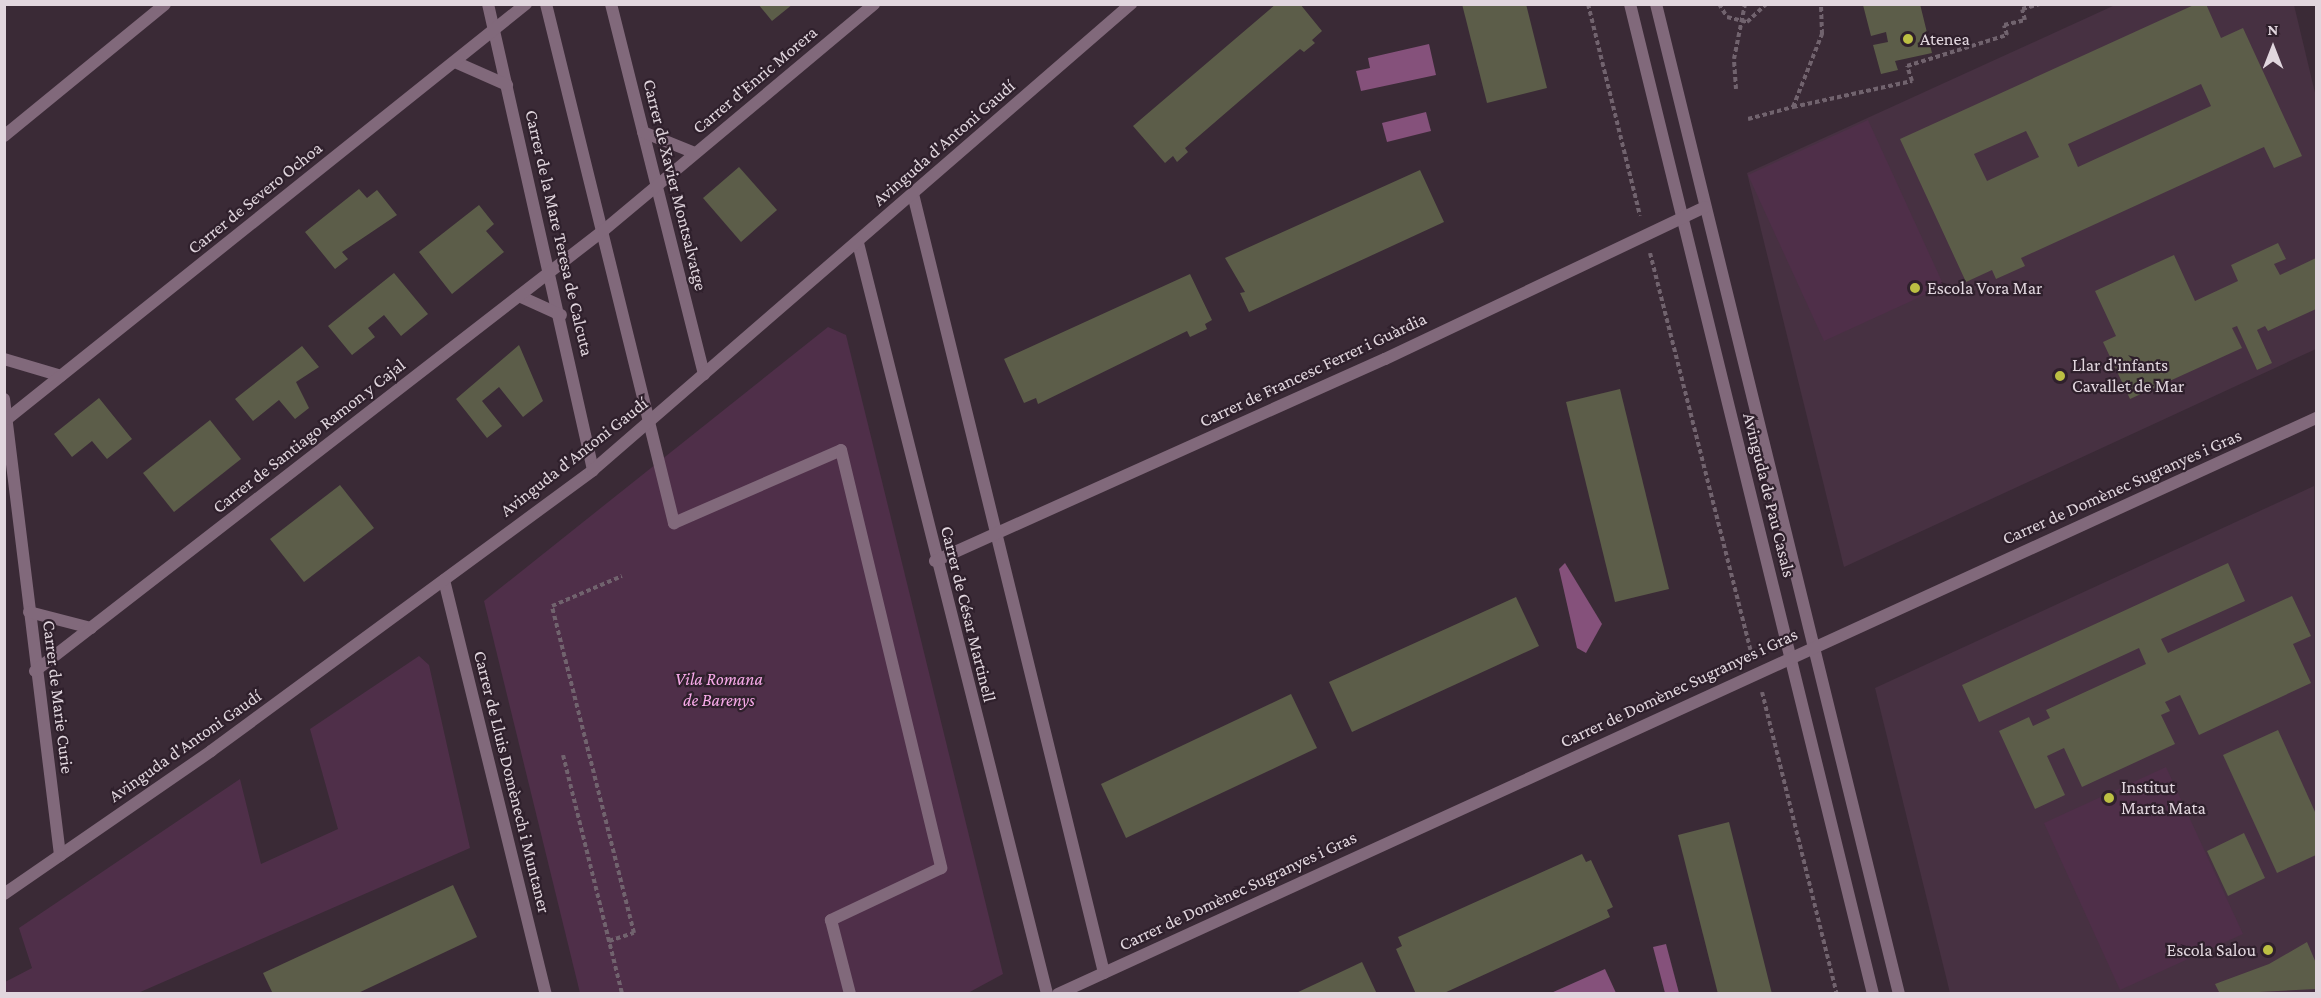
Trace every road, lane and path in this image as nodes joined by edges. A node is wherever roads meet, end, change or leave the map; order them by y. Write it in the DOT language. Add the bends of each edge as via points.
graph roads {
  1 [pos="165,4"];
  2 [pos="488,4"];
  3 [pos="526,4"];
  4 [pos="546,4"];
  5 [pos="610,4"];
  6 [pos="874,4"];
  7 [pos="1131,4"];
  8 [pos="1588,4"];
  9 [pos="1630,4"];
  10 [pos="1656,4"];
  11 [pos="1719,4"];
  12 [pos="1745,4"];
  13 [pos="1766,4"];
  14 [pos="1821,4"];
  15 [pos="2040,4"];
  16 [pos="1742,21"];
  17 [pos="495,30"];
  18 [pos="454,62"];
  19 [pos="507,85"];
  20 [pos="1736,89"];
  21 [pos="1793,107"];
  22 [pos="1748,119"];
  23 [pos="643,132"];
  24 [pos="4,136"];
  25 [pos="695,153"];
  26 [pos="657,185"];
  27 [pos="913,194"];
  28 [pos="1705,207"];
  29 [pos="1682,217"];
  30 [pos="604,230"];
  31 [pos="1645,234"];
  32 [pos="858,243"];
  33 [pos="551,270"];
  34 [pos="519,296"];
  35 [pos="561,315"];
  36 [pos="4,359"];
  37 [pos="704,375"];
  38 [pos="61,376"];
  39 [pos="4,399"];
  40 [pos="2316,418"];
  41 [pos="7,419"];
  42 [pos="649,423"];
  43 [pos="592,470"];
  44 [pos="995,534"];
  45 [pos="935,561"];
  46 [pos="622,576"];
  47 [pos="444,580"];
  48 [pos="29,612"];
  49 [pos="91,628"];
  50 [pos="1816,646"];
  51 [pos="1791,657"];
  52 [pos="35,671"];
  53 [pos="1757,672"];
  54 [pos="563,755"];
  55 [pos="60,856"];
  56 [pos="4,894"];
  57 [pos="609,941"];
  58 [pos="1104,973"];
  59 [pos="546,993"];
  60 [pos="622,993"];
  61 [pos="850,993"];
  62 [pos="1047,993"];
  63 [pos="1058,993"];
  64 [pos="1837,993"];
  65 [pos="1873,993"];
  66 [pos="1899,993"];
  1 -- 24 [label="street"];
  2 -- 17 [label="street, Carrer de la Mare Teresa de Calcuta"];
  3 -- 17 [label="street, Carrer de Severo Ochoa"];
  4 -- 30 [label="street"];
  5 -- 23 [label="street, Carrer de Xavier Montsalvatge"];
  6 -- 25 [label="street, Carrer d'Enric Morera"];
  7 -- 27 [label="street, Avinguda d'Antoni Gaudí"];
  8 -- 31 [label="path"];
  9 -- 29 [label="street, Avinguda de Pau Casals"];
  10 -- 28 [label="street, Avinguda de Pau Casals"];
  11 -- 16 [label="path" via="1726,17"];
  12 -- 16 [label="path"];
  13 -- 16 [label="path" via="1747,22"];
  14 -- 21 [label="path" via="1822,34"];
  15 -- 21 [label="path" via="2022,9 2025,20 2004,25 2007,35 1907,66 1912,81"];
  16 -- 20 [label="path" via="1734,59"];
  17 -- 18 [label="street, Carrer de Severo Ochoa"];
  17 -- 19 [label="street, Carrer de la Mare Teresa de Calcuta"];
  18 -- 19 [label="street"];
  18 -- 38 [label="street, Carrer de Severo Ochoa"];
  19 -- 33 [label="street, Carrer de la Mare Teresa de Calcuta"];
  21 -- 22 [label="path"];
  23 -- 25 [label="street"];
  23 -- 26 [label="street, Carrer de Xavier Montsalvatge"];
  25 -- 26 [label="street, Carrer d'Enric Morera"];
  26 -- 30 [label="street, Carrer d'Enric Morera"];
  26 -- 37 [label="street, Carrer de Xavier Montsalvatge"];
  27 -- 32 [label="street, Avinguda d'Antoni Gaudí"];
  27 -- 44 [label="street"];
  28 -- 29 [label="street, Carrer de Francesc Ferrer i Guàrdia"];
  28 -- 50 [label="street, Avinguda de Pau Casals"];
  29 -- 31 [label="street, Carrer de Francesc Ferrer i Guàrdia"];
  29 -- 51 [label="street, Avinguda de Pau Casals"];
  30 -- 33 [label="street, Carrer de Santiago Ramon y Cajal"];
  30 -- 42 [label="street"];
  31 -- 44 [label="street, Carrer de Francesc Ferrer i Guàrdia" via="1385,359"];
  31 -- 53 [label="path"];
  32 -- 37 [label="street, Avinguda d'Antoni Gaudí"];
  32 -- 45 [label="street, Carrer de César Martinell"];
  33 -- 34 [label="street, Carrer de Santiago Ramon y Cajal"];
  33 -- 35 [label="street, Carrer de la Mare Teresa de Calcuta"];
  34 -- 35 [label="street"];
  34 -- 49 [label="street, Carrer de Santiago Ramon y Cajal"];
  35 -- 43 [label="street, Carrer de la Mare Teresa de Calcuta"];
  36 -- 38 [label="street"];
  37 -- 42 [label="street, Avinguda d'Antoni Gaudí"];
  38 -- 41 [label="street, Carrer de Severo Ochoa"];
  39 -- 41 [label="street, Carrer de Marie Curie"];
  40 -- 50 [label="street, Carrer de Domènec Sugranyes i Gras"];
  41 -- 48 [label="street, Carrer de Marie Curie"];
  42 -- 43 [label="street, Avinguda d'Antoni Gaudí"];
  42 -- 61 [label="street" via="674,523 841,450 941,868 831,920"];
  43 -- 47 [label="street, Avinguda d'Antoni Gaudí"];
  44 -- 45 [label="street, Carrer de Francesc Ferrer i Guàrdia"];
  44 -- 58 [label="street"];
  45 -- 62 [label="street, Carrer de César Martinell"];
  46 -- 57 [label="path" via="552,606 634,933"];
  47 -- 55 [label="street, Avinguda d'Antoni Gaudí"];
  47 -- 59 [label="street, Carrer de Lluis Domènech i Muntaner"];
  48 -- 49 [label="street"];
  48 -- 52 [label="street, Carrer de Marie Curie"];
  49 -- 52 [label="street, Carrer de Santiago Ramon y Cajal"];
  50 -- 51 [label="street, Carrer de Domènec Sugranyes i Gras"];
  50 -- 66 [label="street, Avinguda de Pau Casals"];
  51 -- 53 [label="street, Carrer de Domènec Sugranyes i Gras"];
  51 -- 65 [label="street, Avinguda de Pau Casals"];
  52 -- 55 [label="street, Carrer de Marie Curie"];
  53 -- 58 [label="street, Carrer de Domènec Sugranyes i Gras"];
  53 -- 64 [label="path"];
  54 -- 57 [label="path"];
  55 -- 56 [label="street, Avinguda d'Antoni Gaudí"];
  57 -- 60 [label="path"];
  58 -- 63 [label="street, Carrer de Domènec Sugranyes i Gras"];
}
